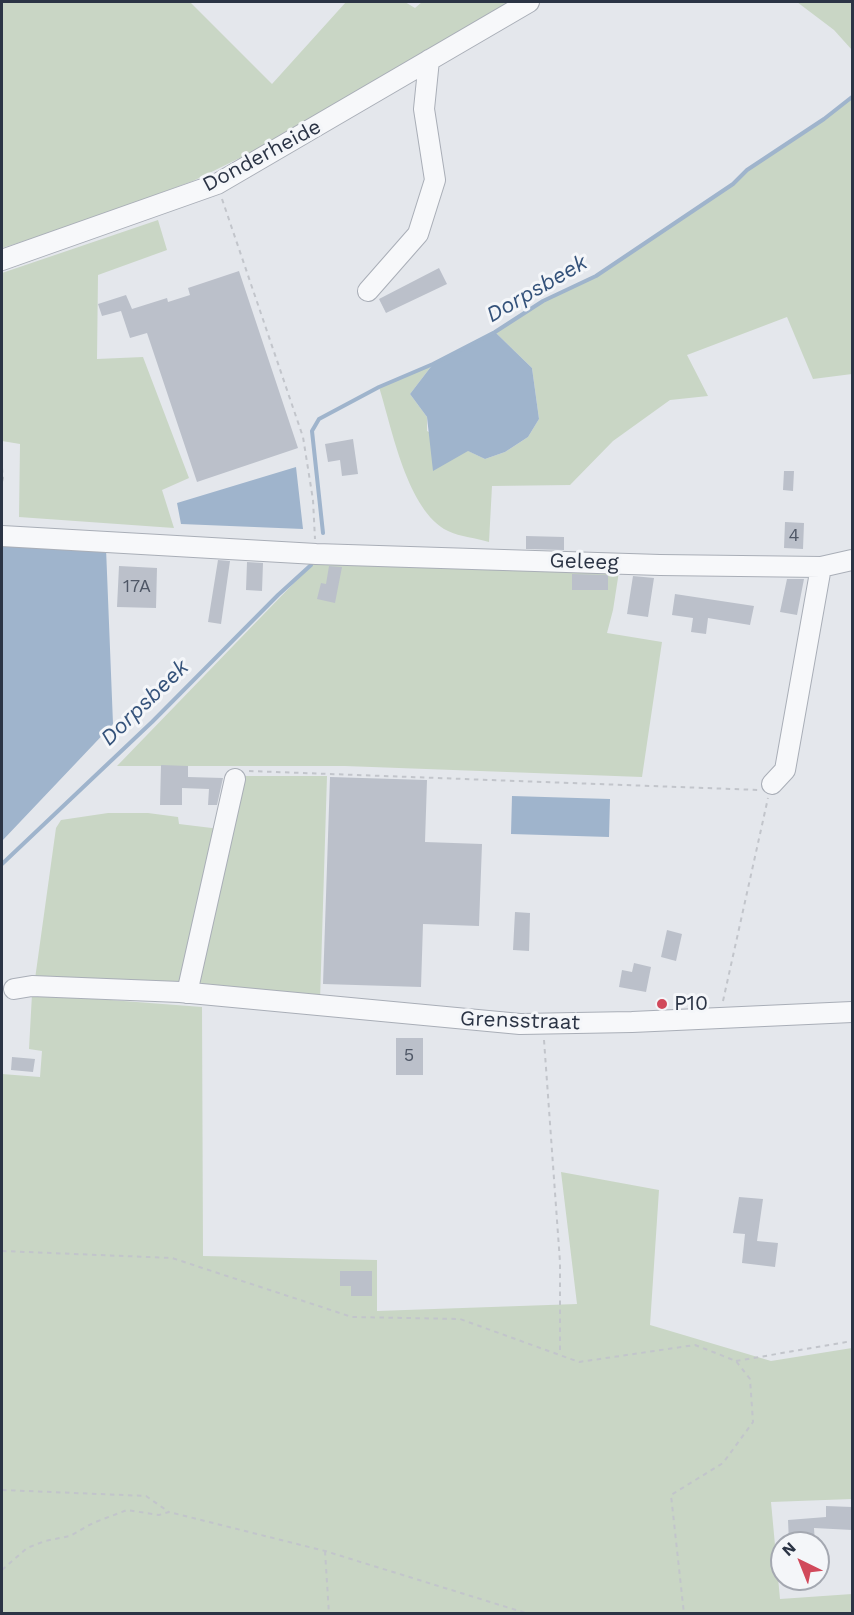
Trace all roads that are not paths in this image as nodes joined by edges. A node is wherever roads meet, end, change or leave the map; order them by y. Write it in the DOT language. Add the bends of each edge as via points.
graph roads {
  1 [pos="529,2"];
  2 [pos="498,8"];
  3 [pos="429,60"];
  4 [pos="2,260"];
  5 [pos="368,291"];
  6 [pos="2,536"];
  7 [pos="852,560"];
  8 [pos="821,567"];
  9 [pos="235,779"];
  10 [pos="772,784"];
  11 [pos="14,989"];
  12 [pos="188,993"];
  13 [pos="852,1012"];
  1 -- 2 [label="street, Donderheide"];
  2 -- 3 [label="street, Donderheide"];
  3 -- 4 [label="street, Donderheide" via="218,184"];
  3 -- 5 [label="street" via="424,109 435,180 418,234"];
  6 -- 8 [label="street, Geleeg" via="316,554"];
  7 -- 8 [label="street, Geleeg"];
  8 -- 10 [label="street" via="785,770"];
  9 -- 12 [label="street"];
  11 -- 12 [label="street, Grensstraat" via="32,986"];
  12 -- 13 [label="street, Grensstraat" via="483,1022 543,1024"];
}
